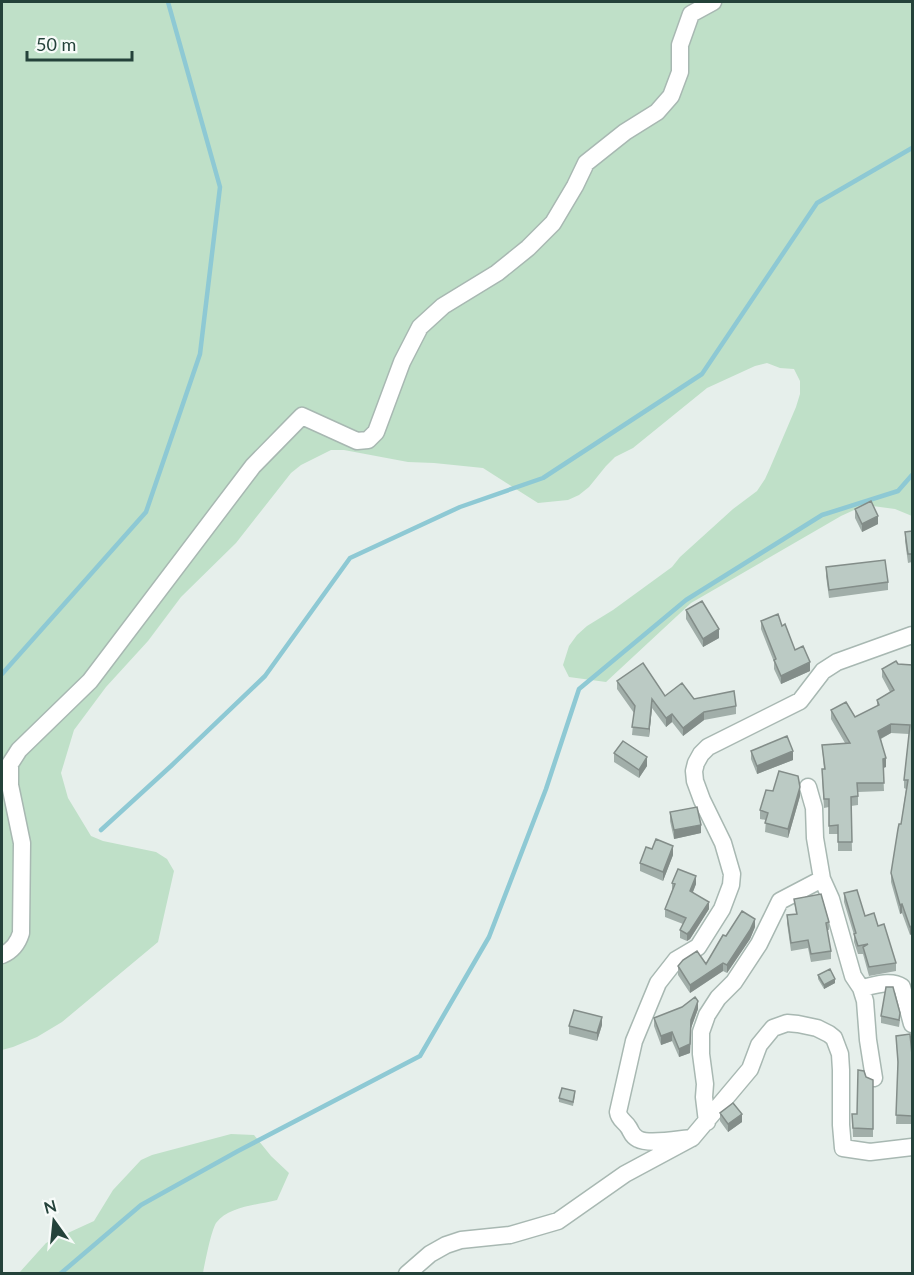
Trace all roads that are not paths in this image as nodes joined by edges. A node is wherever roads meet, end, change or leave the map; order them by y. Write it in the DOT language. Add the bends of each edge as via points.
graph roads {
  1 [pos="713,2"];
  2 [pos="912,635"];
  3 [pos="808,787"];
  4 [pos="822,879"];
  5 [pos="2,955"];
  6 [pos="861,988"];
  7 [pos="912,1024"];
  8 [pos="874,1078"];
  9 [pos="707,1122"];
  10 [pos="692,1138"];
  11 [pos="912,1147"];
  12 [pos="407,1274"];
  1 -- 5 [label="street" via="691,14 680,45 680,72 671,96 657,112 586,163 553,224 528,248 443,306 420,327 376,432 368,440 357,441 302,416 254,466 90,681 19,750 10,764 10,785 22,843 21,933 16,944"];
  2 -- 10 [label="street" via="823,671 800,701 708,747 696,763 695,781 723,843 732,874 731,885 722,909 698,947 676,960 658,983 634,1041 618,1112 631,1134 645,1142"];
  3 -- 4 [label="street"];
  4 -- 6 [label="street" via="853,976"];
  4 -- 9 [label="street" via="780,901 759,944 706,1015 701,1054"];
  6 -- 7 [label="street" via="890,983 902,987"];
  6 -- 8 [label="street"];
  9 -- 10 [label="street"];
  9 -- 11 [label="street" via="750,1069 759,1045 773,1028 798,1024 829,1034 840,1054 843,1148 870,1152"];
  10 -- 12 [label="street" via="625,1174 558,1221 510,1235 446,1245"];
}
